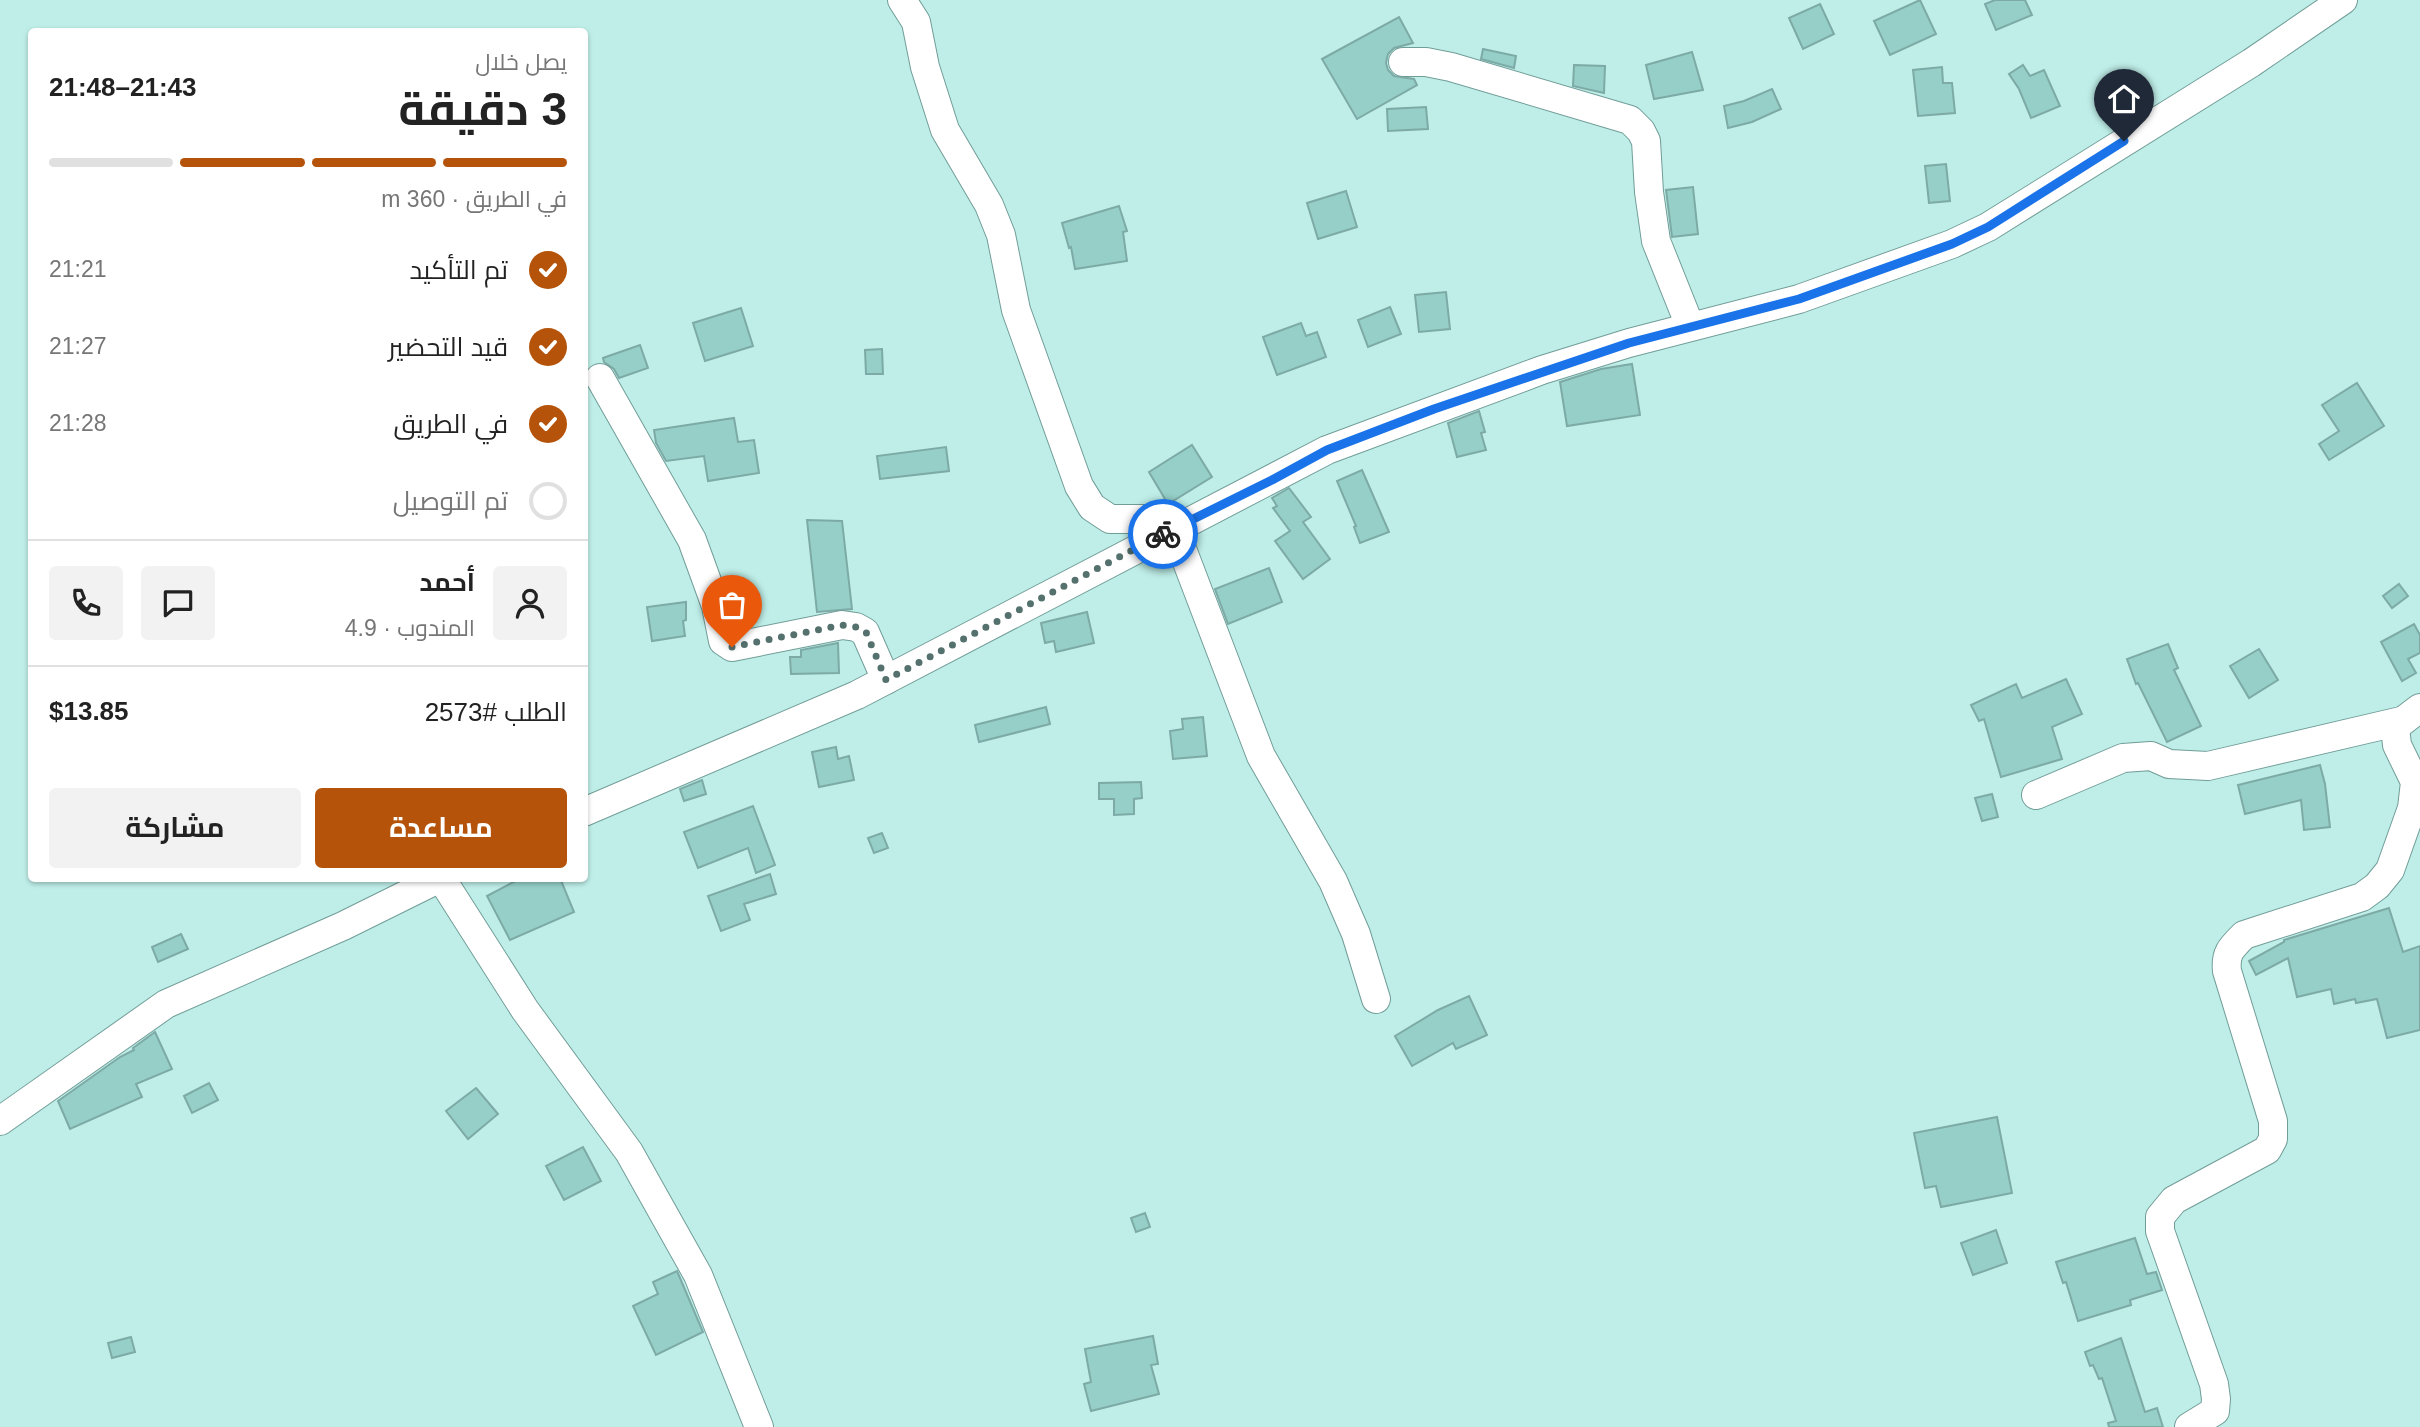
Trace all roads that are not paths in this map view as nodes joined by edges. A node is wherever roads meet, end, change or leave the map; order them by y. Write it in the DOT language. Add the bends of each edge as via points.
graph roads {
  1 [pos="902,0"];
  2 [pos="2343,0"];
  3 [pos="1403,62"];
  4 [pos="1690,326"];
  5 [pos="600,378"];
  6 [pos="1174,528"];
  7 [pos="886,680"];
  8 [pos="2410,714"];
  9 [pos="2036,795"];
  10 [pos="588,811"];
  11 [pos="432,882"];
  12 [pos="443,882"];
  13 [pos="1376,999"];
  14 [pos="0,1121"];
  15 [pos="759,1427"];
  16 [pos="2189,1427"];
  1 -- 6 [label="street" via="916,22 946,130 989,205 1000,235 1016,310 1079,486 1092,507 1110,520 1154,520"];
  2 -- 4 [label="street" via="2251,63 1976,233 1799,299"];
  3 -- 4 [label="street" via="1451,67 1630,120 1646,141 1656,242"];
  4 -- 6 [label="street" via="1542,370 1327,450"];
  5 -- 7 [label="street" via="692,540 716,606 723,641 732,647 842,625 856,627 866,632"];
  6 -- 7 [label="street"];
  6 -- 13 [label="street" via="1261,756 1333,881"];
  7 -- 10 [label="street"];
  8 -- 9 [label="street" via="2208,766 2169,764 2151,755 2123,758"];
  8 -- 16 [label="street" via="2395,727 2397,745 2415,782 2412,808 2390,870 2362,897 2244,935 2226,960 2269,1105 2273,1139 2267,1150 2174,1200 2160,1217 2160,1231 2214,1384 2215,1411"];
  11 -- 14 [label="street" via="166,1004"];
  12 -- 15 [label="street" via="525,1010 629,1152 698,1275"];
}
